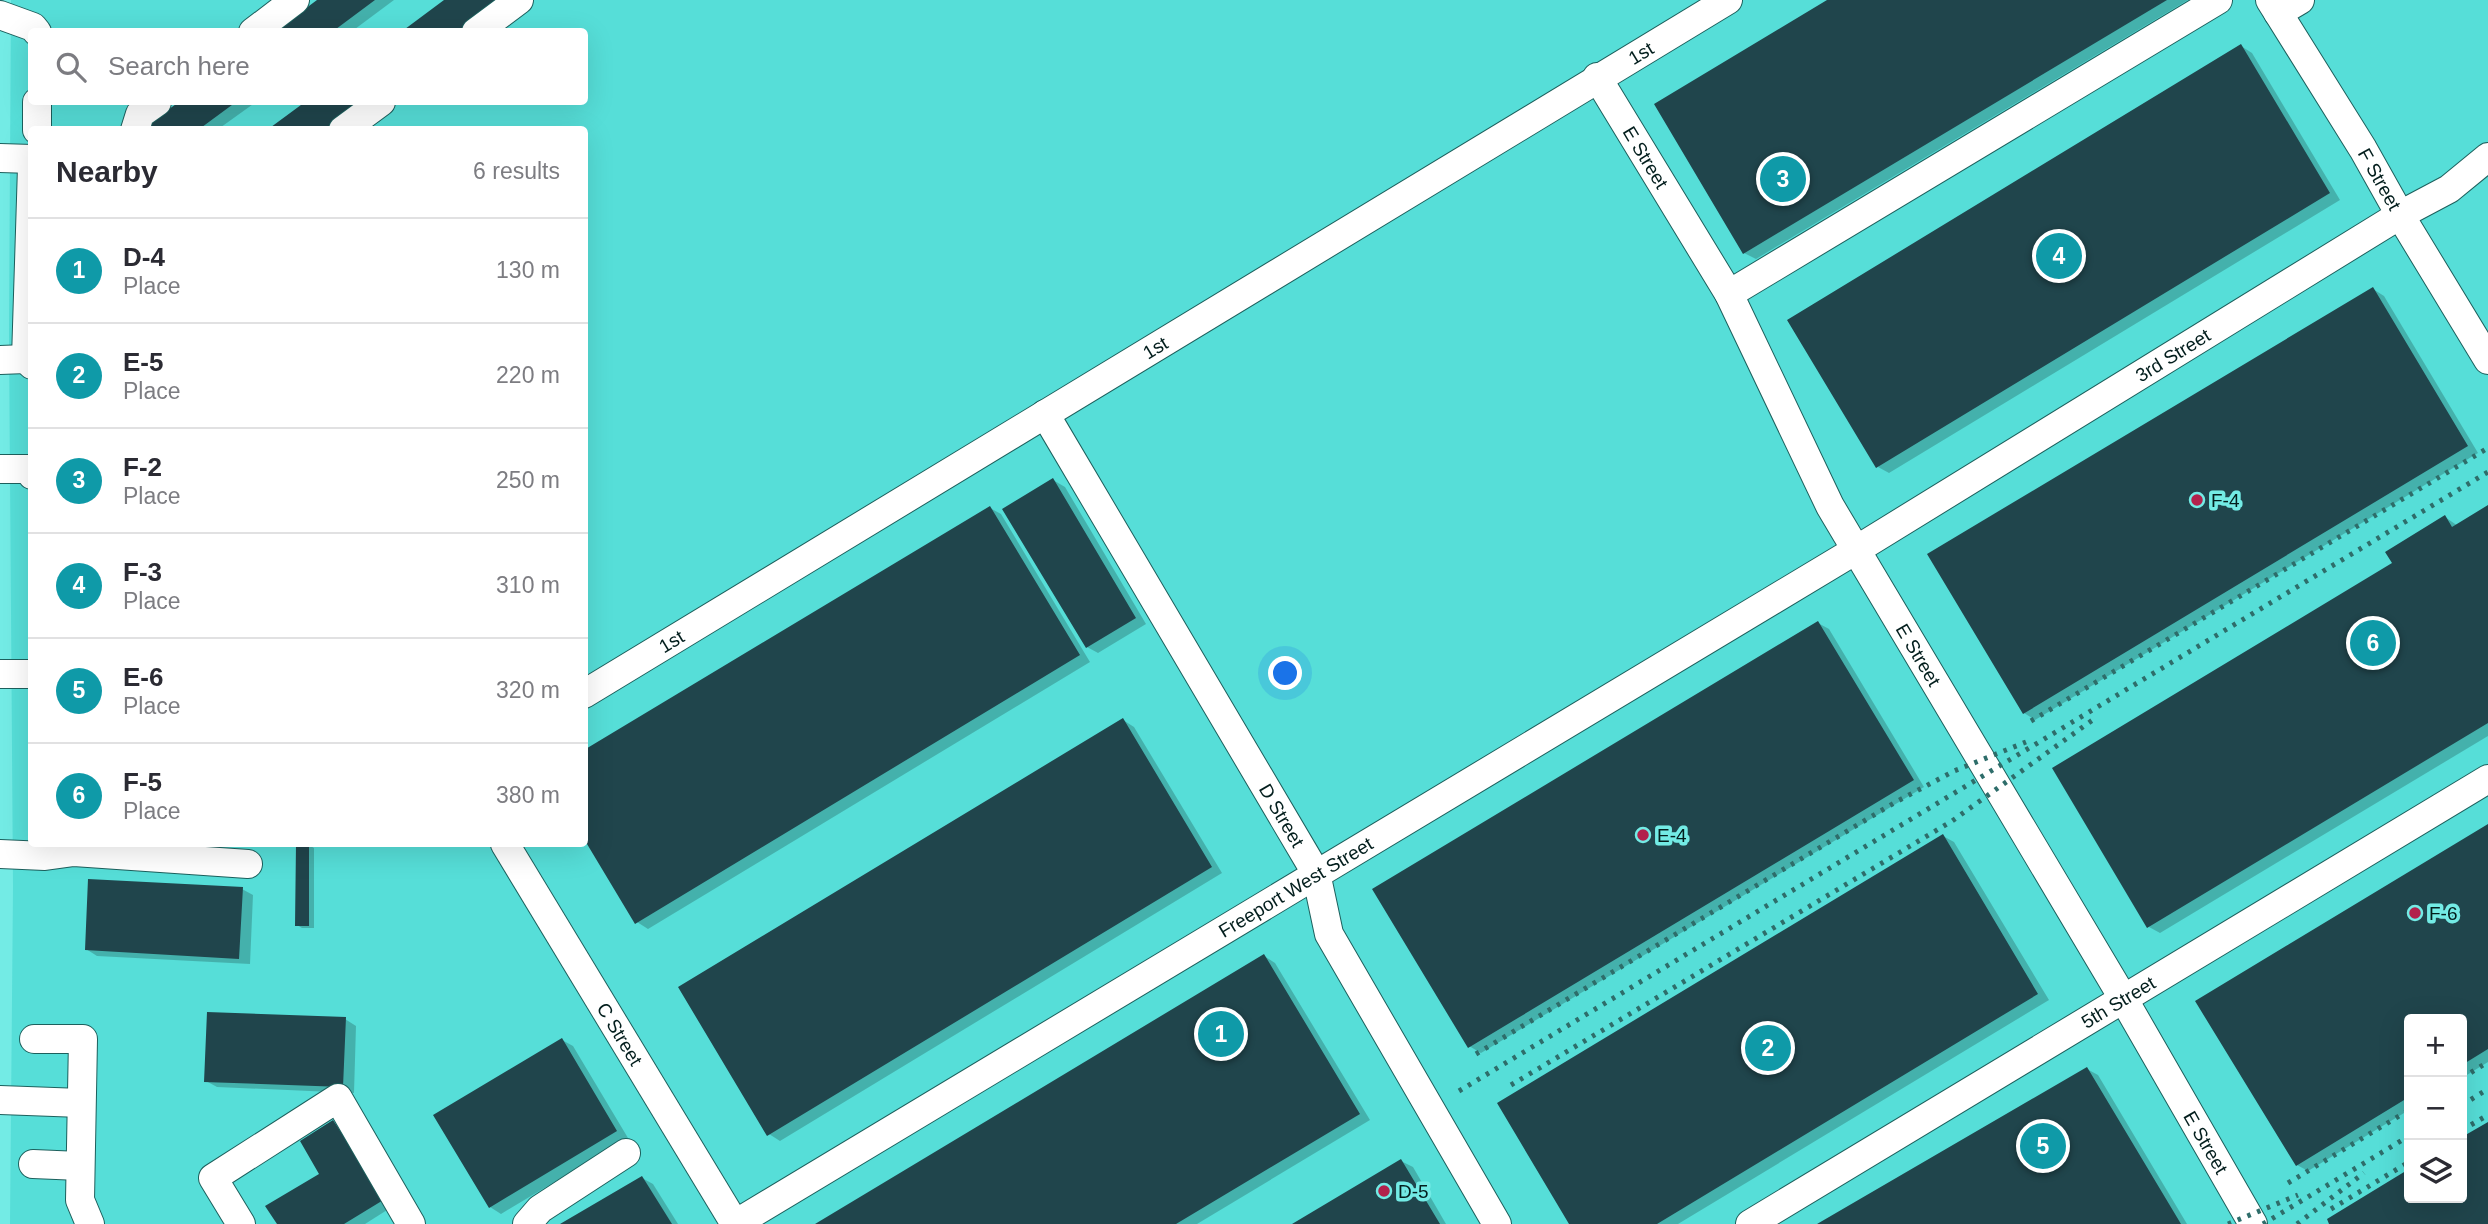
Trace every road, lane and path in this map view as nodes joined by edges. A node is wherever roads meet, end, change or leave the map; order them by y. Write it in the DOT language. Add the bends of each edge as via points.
graph roads {
  1 [pos="295,0"];
  2 [pos="519,0"];
  3 [pos="1728,0"];
  4 [pos="2218,0"];
  5 [pos="2283,4"];
  6 [pos="0,15"];
  7 [pos="34,28"];
  8 [pos="258,28"];
  9 [pos="482,28"];
  10 [pos="1597,77"];
  11 [pos="37,105"];
  12 [pos="154,105"];
  13 [pos="377,105"];
  14 [pos="37,126"];
  15 [pos="136,126"];
  16 [pos="348,126"];
  17 [pos="2488,157"];
  18 [pos="0,158"];
  19 [pos="28,159"];
  20 [pos="2400,215"];
  21 [pos="28,244"];
  22 [pos="1729,294"];
  23 [pos="22,359"];
  24 [pos="2488,360"];
  25 [pos="1045,414"];
  26 [pos="1856,550"];
  27 [pos="0,674"];
  28 [pos="28,674"];
  29 [pos="588,692"];
  30 [pos="2488,779"];
  31 [pos="507,847"];
  32 [pos="0,854"];
  33 [pos="248,864"];
  34 [pos="1316,873"];
  35 [pos="2123,998"];
  36 [pos="34,1039"];
  37 [pos="0,1101"];
  38 [pos="81,1103"];
  39 [pos="626,1153"];
  40 [pos="33,1164"];
  41 [pos="80,1166"];
  42 [pos="90,1224"];
  43 [pos="242,1224"];
  44 [pos="411,1224"];
  45 [pos="527,1224"];
  46 [pos="735,1224"];
  47 [pos="1497,1224"];
  48 [pos="1750,1224"];
  49 [pos="2253,1224"];
  1 -- 8 [label="street"];
  2 -- 9 [label="street"];
  3 -- 10 [label="street, 1st"];
  4 -- 22 [label="street"];
  5 -- 20 [label="street, F Street"];
  6 -- 7 [label="street"];
  10 -- 22 [label="street, E Street"];
  10 -- 25 [label="street, 1st"];
  11 -- 14 [label="street"];
  12 -- 15 [label="street" via="140,114"];
  13 -- 16 [label="street"];
  17 -- 20 [label="street, 3rd Street" via="2449,189"];
  18 -- 19 [label="street"];
  20 -- 24 [label="street, F Street"];
  20 -- 26 [label="street, 3rd Street"];
  21 -- 23 [label="street"];
  22 -- 26 [label="street, E Street" via="1830,506"];
  25 -- 29 [label="street, 1st"];
  25 -- 34 [label="street, D Street"];
  26 -- 34 [label="street, Freeport West Street"];
  26 -- 35 [label="street, E Street"];
  27 -- 28 [label="street"];
  30 -- 35 [label="street, 5th Street"];
  31 -- 46 [label="street, C Street"];
  32 -- 33 [label="street" via="74,852"];
  34 -- 46 [label="street, Freeport West Street"];
  34 -- 47 [label="street, D Street" via="1329,934"];
  35 -- 48 [label="street, 5th Street"];
  35 -- 49 [label="street, E Street"];
  36 -- 38 [label="street" via="83,1039"];
  37 -- 38 [label="street"];
  38 -- 41 [label="street"];
  39 -- 45 [label="street" via="540,1209"];
  40 -- 41 [label="street"];
  41 -- 42 [label="street" via="79,1200"];
  43 -- 44 [label="street" via="213,1178 338,1098"];
}
